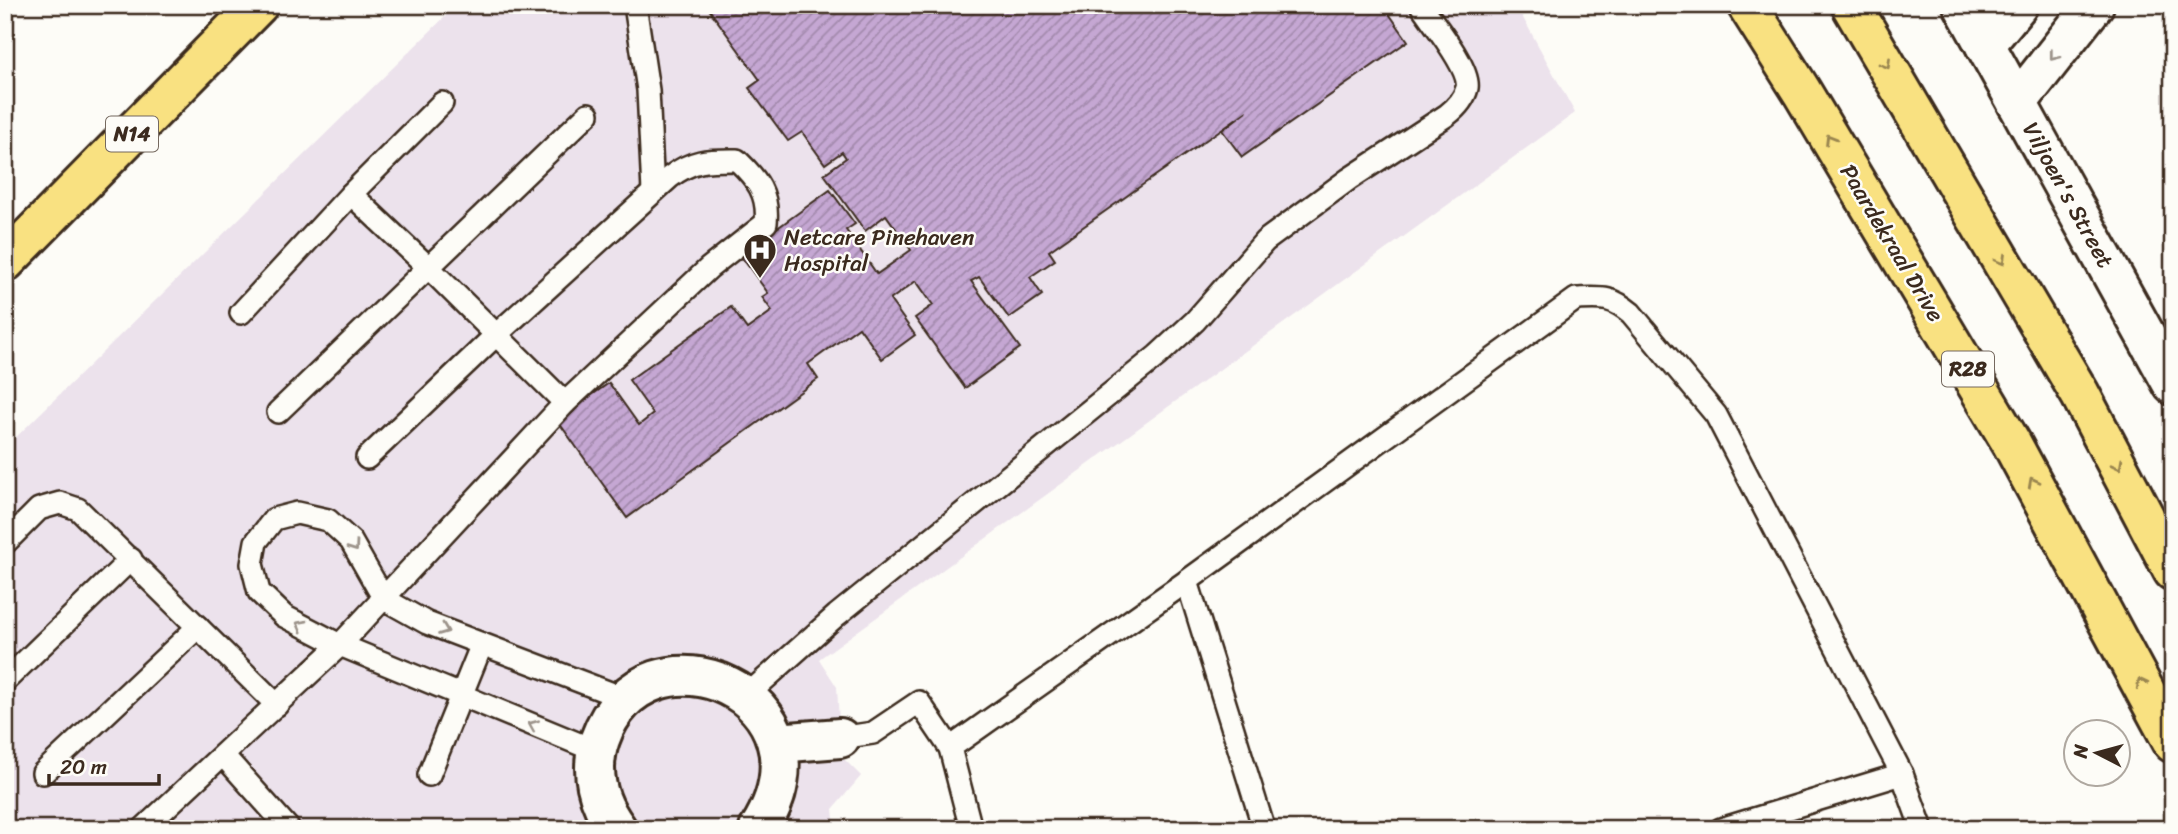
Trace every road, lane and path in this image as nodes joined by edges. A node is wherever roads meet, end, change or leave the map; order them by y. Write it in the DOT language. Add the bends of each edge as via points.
graph roads {
  1 [pos="258,5"];
  2 [pos="635,5"];
  3 [pos="1422,5"];
  4 [pos="1747,5"];
  5 [pos="1851,5"];
  6 [pos="1963,5"];
  7 [pos="2018,5"];
  8 [pos="2094,5"];
  9 [pos="1985,45"];
  10 [pos="442,103"];
  11 [pos="2017,103"];
  12 [pos="588,114"];
  13 [pos="653,192"];
  14 [pos="351,194"];
  15 [pos="5,262"];
  16 [pos="428,267"];
  17 [pos="241,313"];
  18 [pos="497,334"];
  19 [pos="2173,385"];
  20 [pos="565,403"];
  21 [pos="278,412"];
  22 [pos="367,458"];
  23 [pos="5,543"];
  24 [pos="131,559"];
  25 [pos="2173,571"];
  26 [pos="1186,582"];
  27 [pos="384,599"];
  28 [pos="198,627"];
  29 [pos="482,644"];
  30 [pos="340,645"];
  31 [pos="5,681"];
  32 [pos="460,695"];
  33 [pos="746,696"];
  34 [pos="626,699"];
  35 [pos="277,705"];
  36 [pos="840,738"];
  37 [pos="777,743"];
  38 [pos="2173,743"];
  39 [pos="950,748"];
  40 [pos="596,751"];
  41 [pos="223,755"];
  42 [pos="43,773"];
  43 [pos="1902,774"];
  44 [pos="429,775"];
  45 [pos="607,823"];
  46 [pos="284,827"];
  47 [pos="143,829"];
  48 [pos="759,829"];
  49 [pos="971,829"];
  50 [pos="1264,829"];
  51 [pos="1721,829"];
  52 [pos="1922,829"];
  1 -- 15 [label="main road, N14"];
  2 -- 13 [label="lane" via="648,90"];
  3 -- 33 [label="lane" via="1466,73 1467,91 1459,104 1265,241 1157,356 837,615"];
  38 -- 4 [label="main road, Paardekraal Drive / R28, one-way" via="2012,443"];
  5 -- 25 [label="main road, one-way" via="2080,394"];
  6 -- 9 [label="street, Viljoen's Street"];
  7 -- 9 [label="street"];
  8 -- 11 [label="street, one-way"];
  9 -- 11 [label="street, Viljoen's Street"];
  10 -- 14 [label="lane"];
  11 -- 19 [label="street, Viljoen's Street"];
  12 -- 16 [label="lane"];
  13 -- 18 [label="lane"];
  13 -- 20 [label="lane" via="686,164 737,160 764,190 766,223 709,268"];
  14 -- 16 [label="lane"];
  14 -- 17 [label="lane"];
  16 -- 18 [label="lane"];
  16 -- 21 [label="lane"];
  18 -- 20 [label="lane"];
  18 -- 22 [label="lane"];
  20 -- 27 [label="lane"];
  23 -- 24 [label="lane" via="38,509 60,503 78,509"];
  24 -- 28 [label="lane"];
  24 -- 31 [label="lane"];
  26 -- 39 [label="lane"];
  26 -- 43 [label="lane" via="1576,299 1604,298 1631,313 1716,415"];
  26 -- 50 [label="lane"];
  27 -- 29 [label="lane, one-way" via="427,623"];
  27 -- 30 [label="lane"];
  30 -- 27 [label="lane, one-way" via="284,616 259,592 252,565 256,542 274,519 297,513 328,520 351,541"];
  28 -- 35 [label="lane"];
  28 -- 42 [label="lane"];
  29 -- 32 [label="lane"];
  29 -- 34 [label="lane"];
  30 -- 32 [label="lane"];
  30 -- 35 [label="lane"];
  40 -- 32 [label="lane, one-way"];
  32 -- 44 [label="lane"];
  33 -- 34 [label="street" via="723,682 685,676 648,684"];
  33 -- 37 [label="street" via="765,717"];
  34 -- 40 [label="street" via="606,723"];
  35 -- 41 [label="lane"];
  36 -- 37 [label="street"];
  36 -- 39 [label="lane" via="873,733 919,702"];
  37 -- 48 [label="street" via="781,771 775,802"];
  39 -- 49 [label="lane"];
  40 -- 45 [label="street" via="595,782"];
  41 -- 46 [label="lane"];
  41 -- 47 [label="lane"];
  43 -- 51 [label="lane"];
  43 -- 52 [label="lane"];
}
